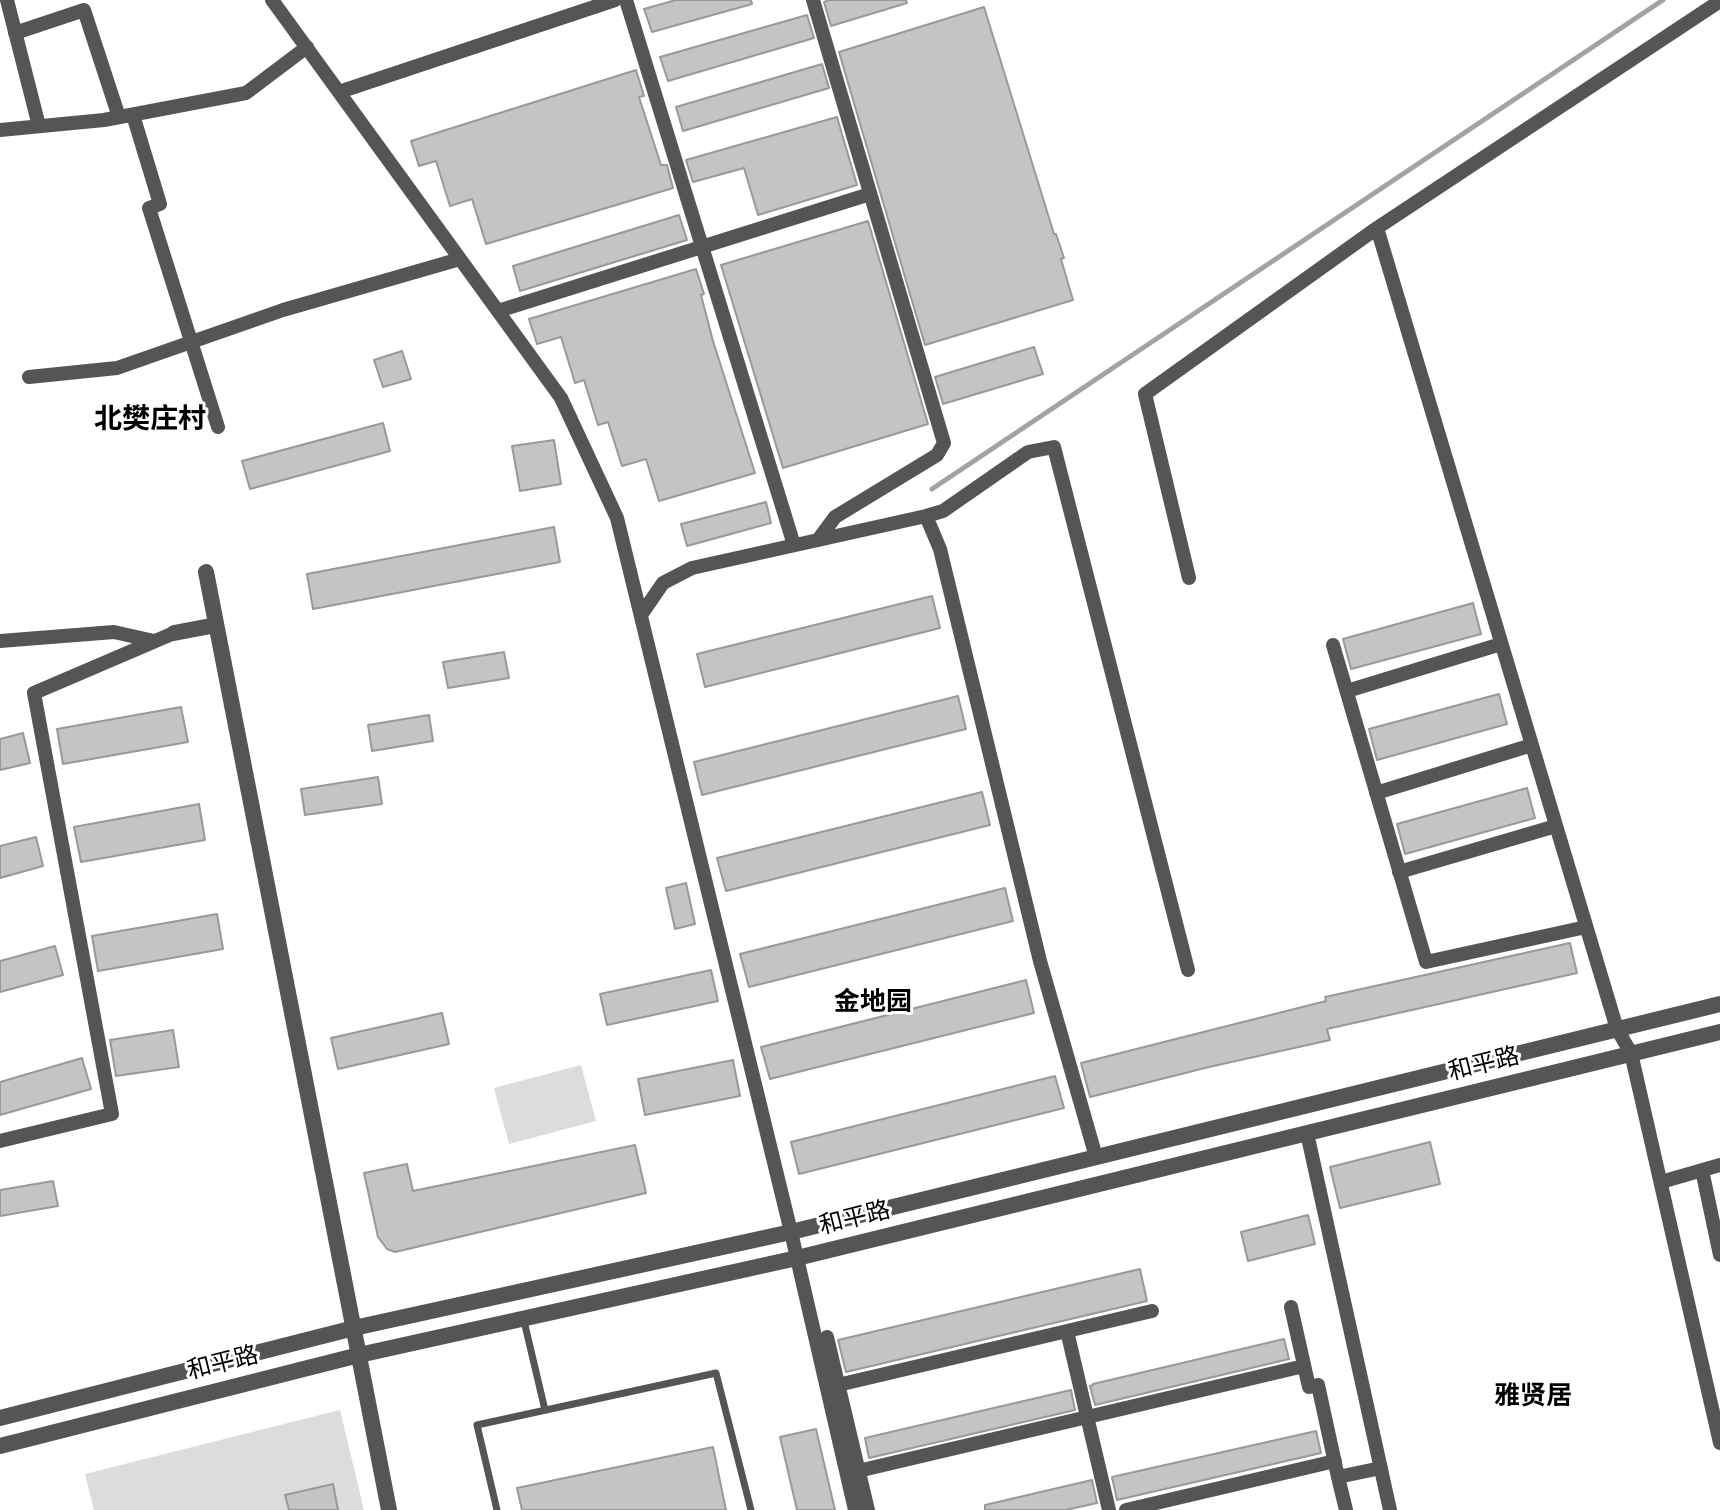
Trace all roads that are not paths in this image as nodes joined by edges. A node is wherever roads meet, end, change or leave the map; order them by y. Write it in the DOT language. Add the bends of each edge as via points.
graph roads {
  1 [pos="7,0"];
  2 [pos="272,0"];
  3 [pos="615,0"];
  4 [pos="626,0"];
  5 [pos="813,0"];
  6 [pos="1720,1"];
  7 [pos="15,33"];
  8 [pos="307,47"];
  9 [pos="339,92"];
  10 [pos="126,116"];
  11 [pos="39,126"];
  12 [pos="0,130"];
  13 [pos="870,194"];
  14 [pos="1377,228"];
  15 [pos="702,247"];
  16 [pos="460,259"];
  17 [pos="498,311"];
  18 [pos="192,342"];
  19 [pos="29,377"];
  20 [pos="218,427"];
  21 [pos="926,516"];
  22 [pos="818,540"];
  23 [pos="794,545"];
  24 [pos="206,572"];
  25 [pos="1189,578"];
  26 [pos="641,615"];
  27 [pos="216,625"];
  28 [pos="174,633"];
  29 [pos="0,641"];
  30 [pos="155,641"];
  31 [pos="1501,644"];
  32 [pos="1333,645"];
  33 [pos="1347,691"];
  34 [pos="1532,745"];
  35 [pos="1376,793"];
  36 [pos="1556,826"];
  37 [pos="1399,872"];
  38 [pos="1586,927"];
  39 [pos="1188,970"];
  40 [pos="1720,1004"];
  41 [pos="1617,1029"];
  42 [pos="1720,1032"];
  43 [pos="1631,1053"];
  44 [pos="1307,1133"];
  45 [pos="0,1141"];
  46 [pos="1096,1157"];
  47 [pos="1720,1165"];
  48 [pos="1702,1170"];
  49 [pos="1661,1182"];
  50 [pos="1715,1205"];
  51 [pos="791,1232"];
  52 [pos="1720,1255"];
  53 [pos="797,1258"];
  54 [pos="1291,1307"];
  55 [pos="1152,1311"];
  56 [pos="523,1318"];
  57 [pos="354,1328"];
  58 [pos="1067,1331"];
  59 [pos="827,1337"];
  60 [pos="359,1355"];
  61 [pos="1304,1366"];
  62 [pos="838,1385"];
  63 [pos="545,1410"];
  64 [pos="1087,1417"];
  65 [pos="0,1418"];
  66 [pos="1720,1443"];
  67 [pos="0,1446"];
  68 [pos="1335,1461"];
  69 [pos="1381,1468"];
  70 [pos="858,1471"];
  71 [pos="1338,1477"];
  72 [pos="389,1510"];
  73 [pos="497,1510"];
  74 [pos="751,1510"];
  75 [pos="855,1510"];
  76 [pos="868,1510"];
  77 [pos="1109,1510"];
  78 [pos="1126,1510"];
  79 [pos="1346,1510"];
  80 [pos="1390,1510"];
  1 -- 7 [label="street"];
  2 -- 8 [label="street"];
  3 -- 9 [label="street"];
  4 -- 15 [label="street"];
  5 -- 13 [label="street"];
  6 -- 14 [label="street"];
  7 -- 10 [label="street" via="84,10"];
  7 -- 11 [label="street"];
  8 -- 9 [label="street"];
  8 -- 10 [label="street" via="246,93"];
  9 -- 16 [label="street"];
  10 -- 11 [label="street"];
  10 -- 18 [label="street" via="160,204 149,208"];
  11 -- 12 [label="street"];
  13 -- 15 [label="street"];
  13 -- 22 [label="street" via="944,443 937,455 835,517"];
  14 -- 25 [label="street" via="1145,394"];
  14 -- 31 [label="street"];
  15 -- 17 [label="street"];
  15 -- 23 [label="street"];
  16 -- 17 [label="street"];
  16 -- 18 [label="street"];
  17 -- 26 [label="street" via="561,398 617,518"];
  18 -- 19 [label="street" via="117,368"];
  18 -- 20 [label="street"];
  21 -- 22 [label="street"];
  21 -- 39 [label="street" via="943,511 1028,452 1054,447"];
  21 -- 46 [label="street" via="940,549 1040,961"];
  22 -- 23 [label="street"];
  23 -- 26 [label="street" via="692,568 663,583"];
  24 -- 27 [label="street"];
  26 -- 51 [label="street"];
  27 -- 28 [label="street"];
  27 -- 57 [label="street"];
  28 -- 30 [label="street"];
  29 -- 30 [label="street" via="114,632"];
  30 -- 45 [label="street" via="34,693 112,1114"];
  31 -- 33 [label="street"];
  31 -- 34 [label="street"];
  32 -- 33 [label="street"];
  33 -- 35 [label="street"];
  34 -- 35 [label="street"];
  34 -- 36 [label="street"];
  35 -- 37 [label="street"];
  36 -- 37 [label="street"];
  36 -- 38 [label="street"];
  37 -- 38 [label="street" via="1426,962"];
  38 -- 41 [label="street"];
  40 -- 41 [label="street, 和平路"];
  41 -- 43 [label="street"];
  41 -- 46 [label="street, 和平路"];
  42 -- 43 [label="street, 和平路"];
  43 -- 44 [label="street, 和平路"];
  43 -- 49 [label="street"];
  44 -- 53 [label="street, 和平路"];
  44 -- 69 [label="street"];
  46 -- 51 [label="street, 和平路"];
  47 -- 48 [label="street"];
  48 -- 49 [label="street"];
  48 -- 50 [label="street"];
  49 -- 66 [label="street"];
  50 -- 52 [label="street"];
  51 -- 53 [label="street"];
  51 -- 57 [label="street, 和平路"];
  53 -- 56 [label="street, 和平路"];
  53 -- 75 [label="street"];
  54 -- 61 [label="street"];
  55 -- 58 [label="street"];
  56 -- 60 [label="street, 和平路"];
  56 -- 63 [label="lane"];
  57 -- 60 [label="street"];
  57 -- 65 [label="street, 和平路"];
  58 -- 62 [label="street"];
  58 -- 64 [label="street"];
  59 -- 62 [label="street"];
  60 -- 67 [label="street, 和平路"];
  60 -- 72 [label="street"];
  61 -- 64 [label="street"];
  61 -- 68 [label="street" via="1309,1387 1318,1385"];
  62 -- 70 [label="street"];
  63 -- 73 [label="lane" via="477,1425"];
  63 -- 74 [label="lane" via="716,1373"];
  64 -- 70 [label="street"];
  64 -- 77 [label="street"];
  68 -- 71 [label="street"];
  68 -- 78 [label="street"];
  69 -- 71 [label="street"];
  69 -- 80 [label="street"];
  70 -- 76 [label="street"];
  71 -- 79 [label="street"];
}
